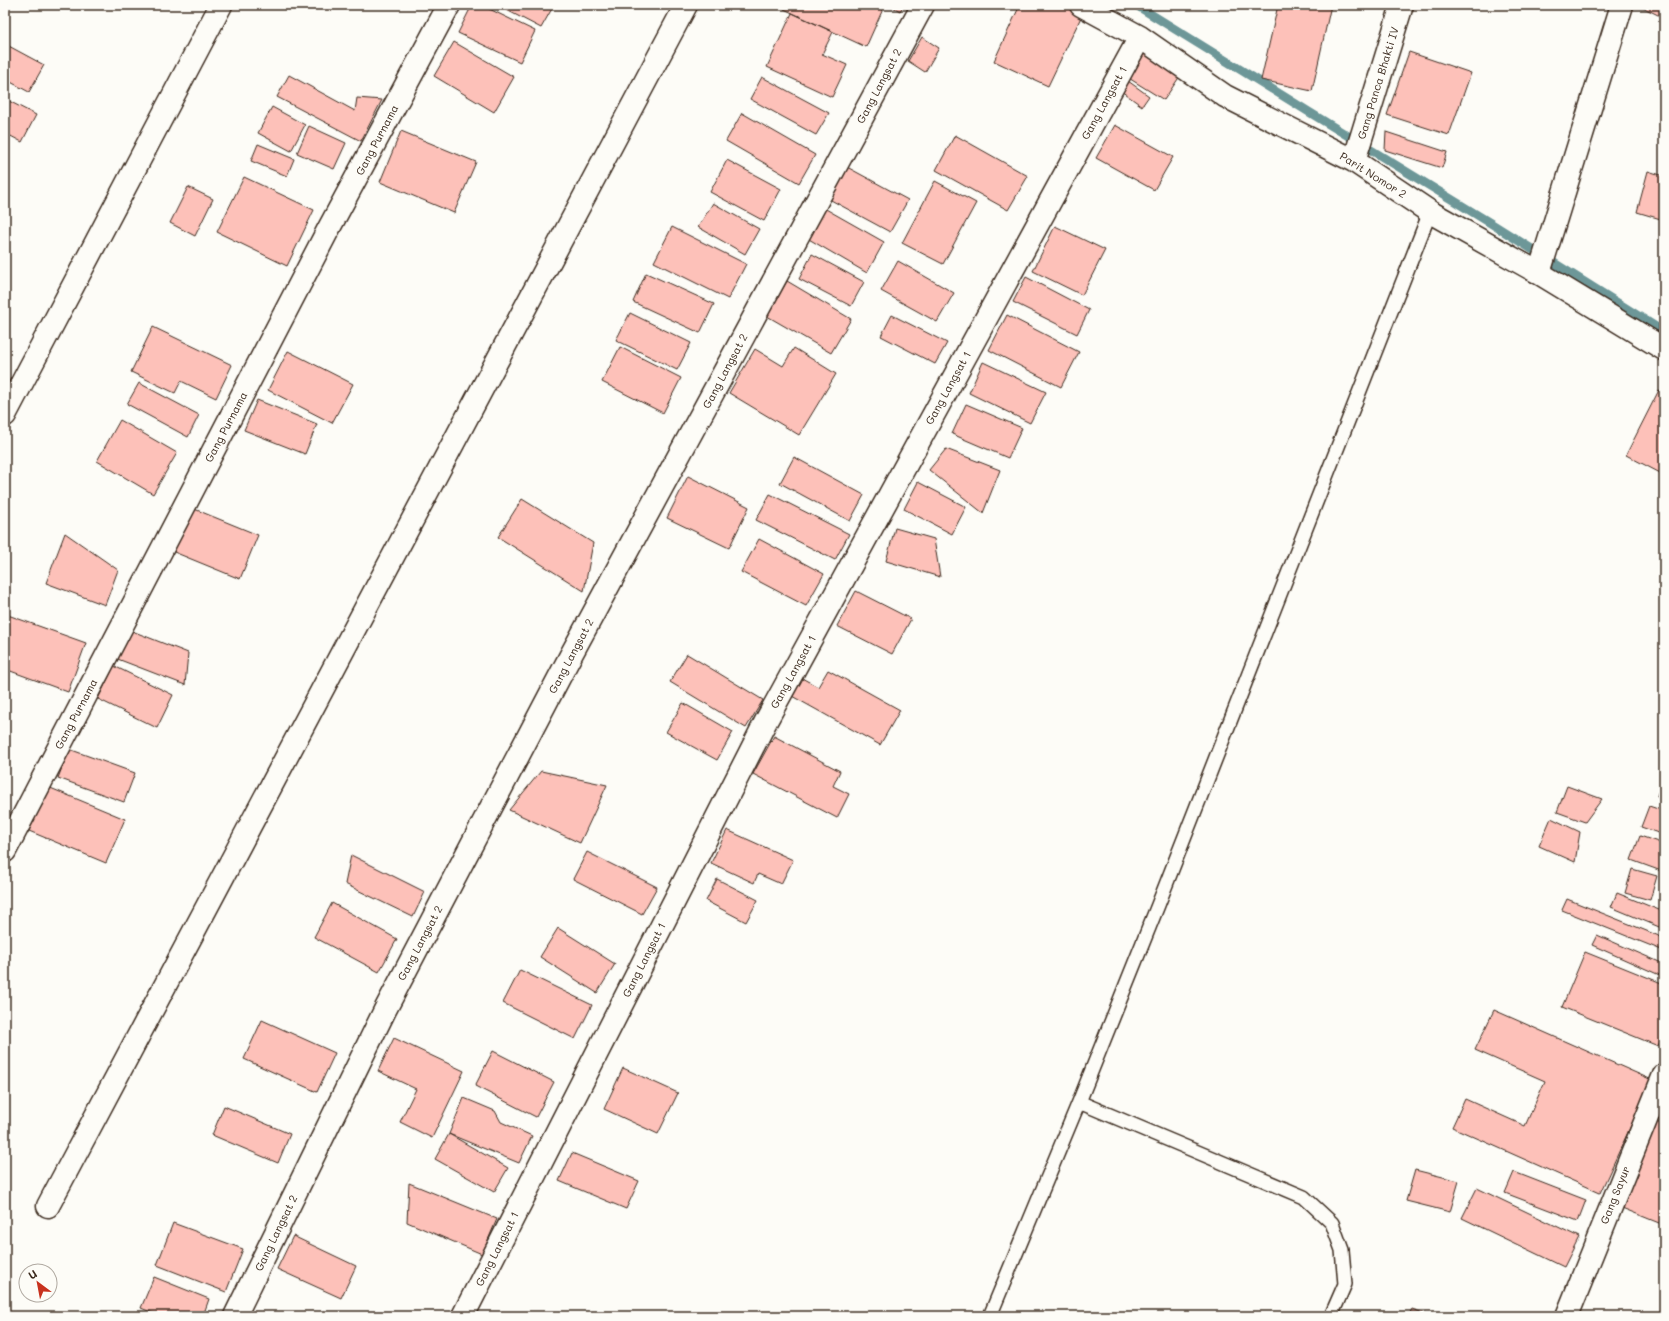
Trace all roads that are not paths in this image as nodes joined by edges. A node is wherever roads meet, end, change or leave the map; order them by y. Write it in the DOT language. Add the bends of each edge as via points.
graph roads {
  1 [pos="221,5"];
  2 [pos="449,5"];
  3 [pos="686,5"];
  4 [pos="923,5"];
  5 [pos="1081,5"];
  6 [pos="1402,5"];
  7 [pos="1622,5"];
  8 [pos="1140,37"];
  9 [pos="1354,161"];
  10 [pos="1430,212"];
  11 [pos="1539,273"];
  12 [pos="1664,349"];
  13 [pos="5,415"];
  14 [pos="5,851"];
  15 [pos="1664,1075"];
  16 [pos="1079,1102"];
  17 [pos="48,1206"];
  18 [pos="235,1316"];
  19 [pos="463,1316"];
  20 [pos="990,1316"];
  21 [pos="1331,1316"];
  22 [pos="1567,1316"];
  1 -- 13 [label="street"];
  2 -- 14 [label="street, Gang Purnama" via="328,230"];
  3 -- 17 [label="street"];
  4 -- 18 [label="street, Gang Langsat 2" via="564,667 385,1010"];
  5 -- 8 [label="street, Parit Nomor 2"];
  6 -- 9 [label="street, Gang Panca Bhakti IV"];
  7 -- 11 [label="street"];
  8 -- 9 [label="street, Parit Nomor 2" via="1225,96"];
  8 -- 19 [label="street, Gang Langsat 1" via="766,721"];
  9 -- 10 [label="street, Parit Nomor 2"];
  10 -- 11 [label="street, Parit Nomor 2"];
  10 -- 16 [label="lane"];
  11 -- 12 [label="street, Parit Nomor 2"];
  15 -- 22 [label="street, Gang Sayur"];
  16 -- 20 [label="lane"];
  16 -- 21 [label="lane" via="1304,1197 1332,1223 1342,1250 1345,1284"];
}
